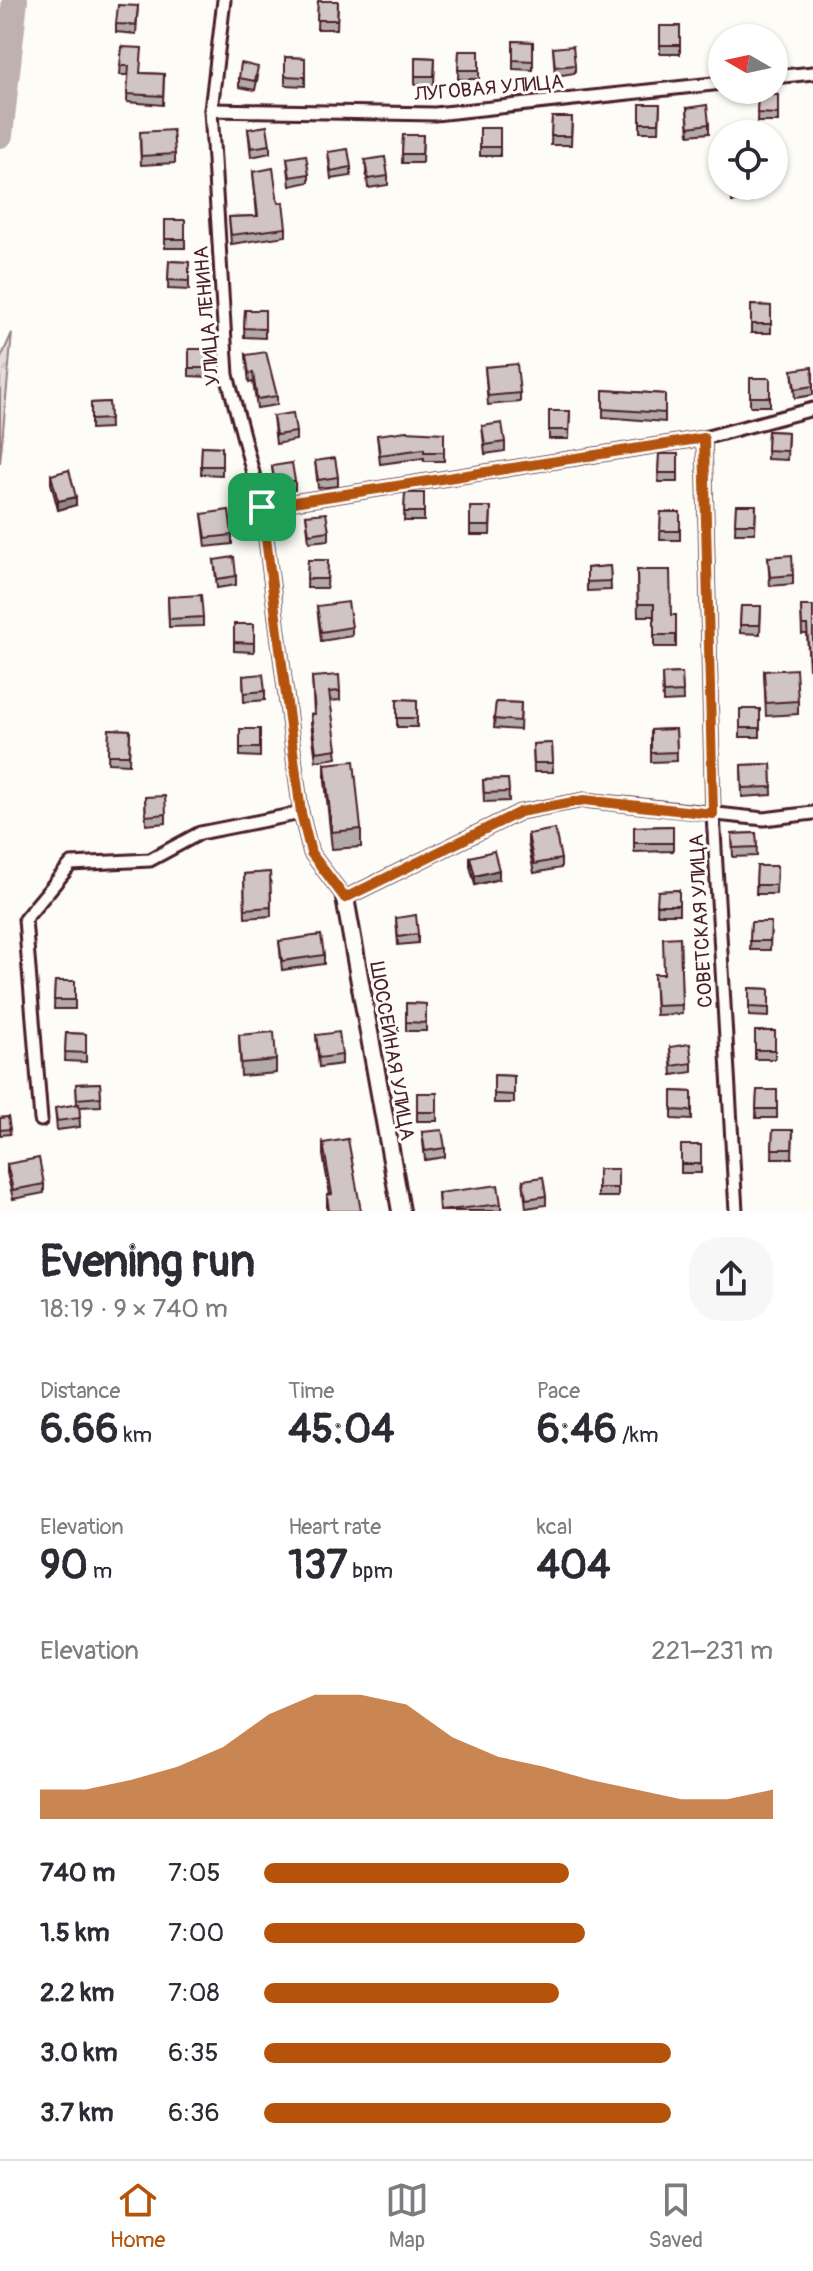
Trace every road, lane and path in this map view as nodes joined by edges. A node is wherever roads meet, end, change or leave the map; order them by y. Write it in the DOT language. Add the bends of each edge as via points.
graph roads {
  1 [pos="224,0"];
  2 [pos="813,73"];
  3 [pos="788,76"];
  4 [pos="708,85"];
  5 [pos="211,110"];
  6 [pos="813,409"];
  7 [pos="704,438"];
  8 [pos="262,507"];
  9 [pos="301,813"];
  10 [pos="813,813"];
  11 [pos="713,814"];
  12 [pos="345,898"];
  13 [pos="41,1120"];
  14 [pos="401,1211"];
  15 [pos="736,1211"];
  1 -- 5 [label="street, УЛИЦА ЛЕНИНА"];
  2 -- 3 [label="street"];
  4 -- 5 [label="street, ЛУГОВАЯ УЛИЦА" via="435,114"];
  5 -- 8 [label="street, УЛИЦА ЛЕНИНА" via="227,375"];
  6 -- 7 [label="street"];
  7 -- 8 [label="street"];
  7 -- 11 [label="street, СОВЕТСКАЯ УЛИЦА"];
  8 -- 9 [label="street, УЛИЦА ЛЕНИНА"];
  9 -- 12 [label="street, УЛИЦА ЛЕНИНА" via="311,853"];
  9 -- 13 [label="street" via="200,833 150,860 71,864 25,919"];
  10 -- 11 [label="street" via="764,819"];
  11 -- 12 [label="street" via="584,800 520,812"];
  11 -- 15 [label="street, СОВЕТСКАЯ УЛИЦА"];
  12 -- 14 [label="street, ШОССЕЙНАЯ УЛИЦА"];
}
